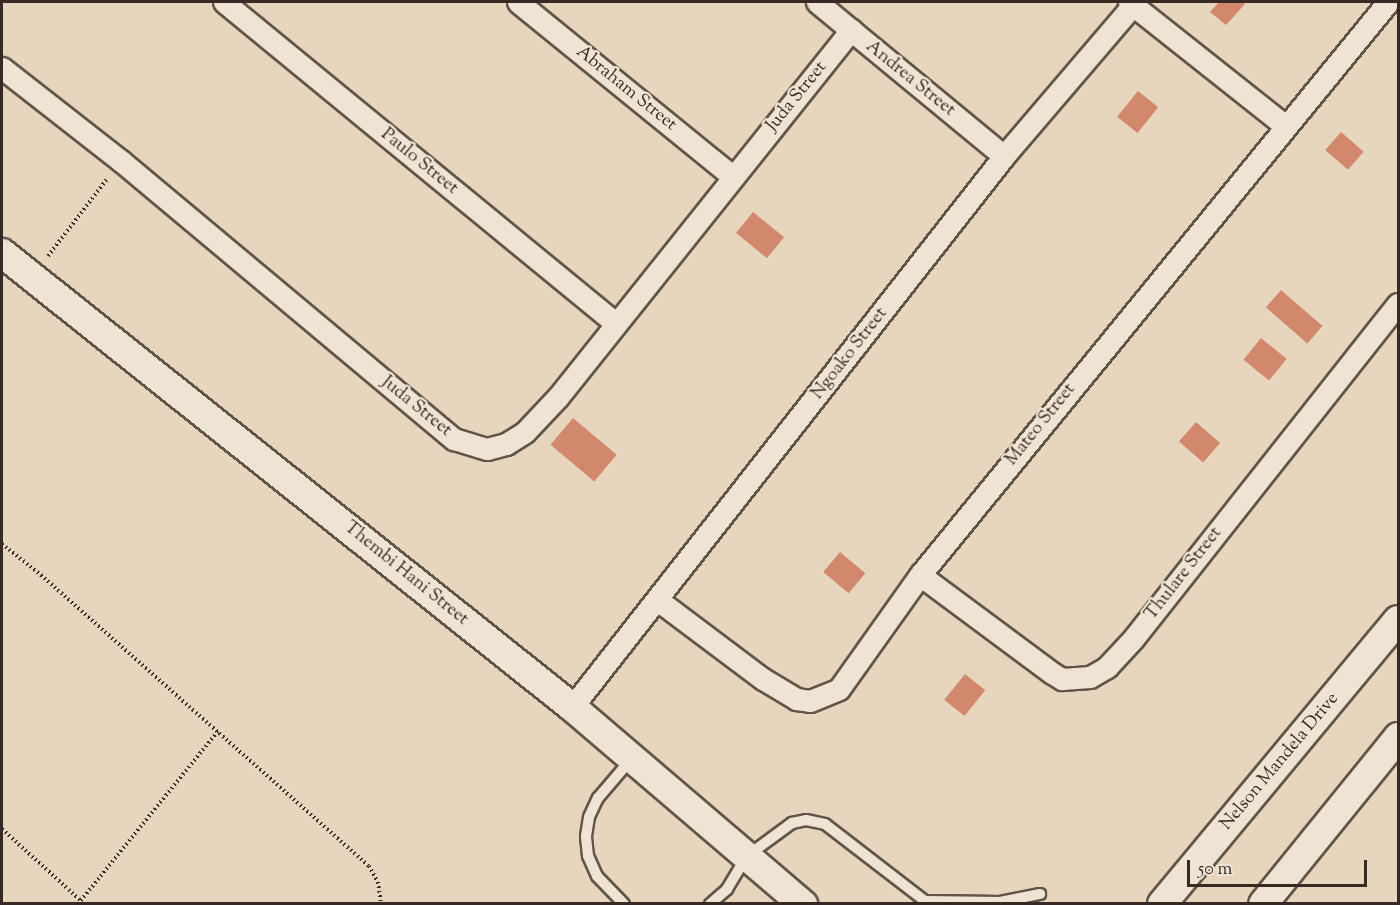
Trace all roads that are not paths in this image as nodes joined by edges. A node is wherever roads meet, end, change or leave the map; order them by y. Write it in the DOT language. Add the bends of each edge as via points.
graph roads {
  1 [pos="224,2"];
  2 [pos="518,2"];
  3 [pos="817,2"];
  4 [pos="1388,2"];
  5 [pos="1131,3"];
  6 [pos="851,30"];
  7 [pos="2,68"];
  8 [pos="1284,125"];
  9 [pos="1004,156"];
  10 [pos="733,177"];
  11 [pos="2,253"];
  12 [pos="1398,304"];
  13 [pos="614,322"];
  14 [pos="920,575"];
  15 [pos="659,600"];
  16 [pos="1398,620"];
  17 [pos="573,707"];
  18 [pos="1398,737"];
  19 [pos="632,758"];
  20 [pos="747,856"];
  21 [pos="1040,894"];
  22 [pos="624,903"];
  23 [pos="710,903"];
  24 [pos="803,903"];
  25 [pos="1162,903"];
  26 [pos="1263,903"];
  1 -- 13 [label="street, Paulo Street"];
  2 -- 10 [label="street, Abraham Street"];
  3 -- 6 [label="street, Andrea Street"];
  4 -- 8 [label="street, Mateo Street"];
  5 -- 8 [label="street, Ngoako Street"];
  5 -- 9 [label="street, Ngoako Street"];
  6 -- 9 [label="street, Andrea Street"];
  6 -- 10 [label="street, Juda Street"];
  7 -- 13 [label="street, Juda Street" via="121,161 454,439 487,450 525,432 558,397"];
  8 -- 14 [label="street, Mateo Street"];
  9 -- 15 [label="street, Ngoako Street"];
  10 -- 13 [label="street, Juda Street"];
  11 -- 17 [label="street, Thembi Hani Street"];
  12 -- 14 [label="street, Thulare Street" via="1133,639 1107,667 1090,677 1062,679 1052,673"];
  14 -- 15 [label="street, Mateo Street" via="850,679 839,689 810,701 796,699 762,680"];
  15 -- 17 [label="street, Ngoako Street"];
  16 -- 25 [label="street, Nelson Mandela Drive"];
  17 -- 19 [label="street, Thembi Hani Street"];
  18 -- 26 [label="street"];
  19 -- 20 [label="street, Thembi Hani Street"];
  19 -- 22 [label="lane" via="598,798 586,836 588,856 597,876"];
  20 -- 21 [label="lane" via="792,823 806,820 825,824 925,901 1000,902"];
  20 -- 23 [label="lane" via="727,890"];
  20 -- 24 [label="street, Thembi Hani Street"];
}
